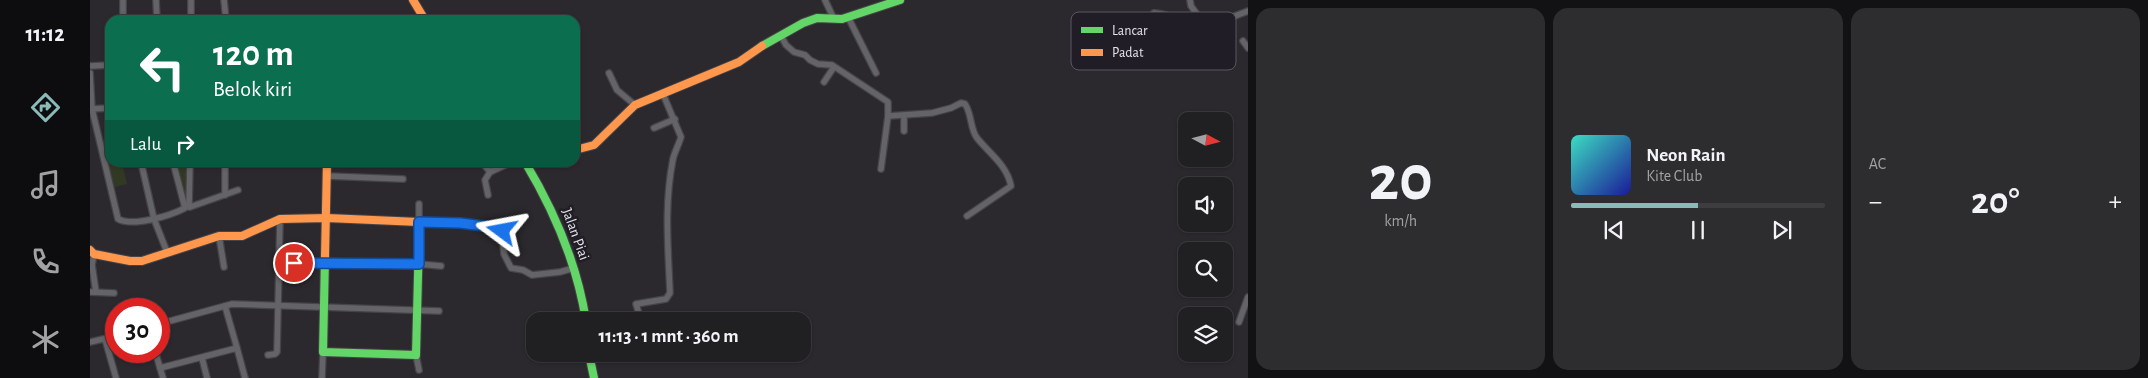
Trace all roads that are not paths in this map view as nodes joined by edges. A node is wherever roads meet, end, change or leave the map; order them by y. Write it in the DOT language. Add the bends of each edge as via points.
graph roads {
  1 [pos="123,0"];
  2 [pos="156,0"];
  3 [pos="191,0"];
  4 [pos="224,0"];
  5 [pos="413,0"];
  6 [pos="825,0"];
  7 [pos="900,0"];
  8 [pos="1190,0"];
  9 [pos="1248,11"];
  10 [pos="1195,12"];
  11 [pos="123,15"];
  12 [pos="157,15"];
  13 [pos="191,15"];
  14 [pos="226,15"];
  15 [pos="422,15"];
  16 [pos="1236,16"];
  17 [pos="848,17"];
  18 [pos="834,20"];
  19 [pos="782,36"];
  20 [pos="1243,41"];
  21 [pos="1248,48"];
  22 [pos="105,65"];
  23 [pos="90,66"];
  24 [pos="834,67"];
  25 [pos="90,73"];
  26 [pos="609,73"];
  27 [pos="876,74"];
  28 [pos="824,82"];
  29 [pos="663,94"];
  30 [pos="635,104"];
  31 [pos="105,108"];
  32 [pos="91,109"];
  33 [pos="888,116"];
  34 [pos="904,116"];
  35 [pos="675,119"];
  36 [pos="654,128"];
  37 [pos="904,131"];
  38 [pos="580,149"];
  39 [pos="142,167"];
  40 [pos="175,167"];
  41 [pos="190,167"];
  42 [pos="225,167"];
  43 [pos="327,167"];
  44 [pos="486,167"];
  45 [pos="501,167"];
  46 [pos="528,167"];
  47 [pos="881,169"];
  48 [pos="490,172"];
  49 [pos="327,176"];
  50 [pos="403,179"];
  51 [pos="238,190"];
  52 [pos="225,194"];
  53 [pos="488,196"];
  54 [pos="419,204"];
  55 [pos="187,207"];
  56 [pos="967,216"];
  57 [pos="327,218"];
  58 [pos="154,219"];
  59 [pos="280,219"];
  60 [pos="419,222"];
  61 [pos="219,236"];
  62 [pos="92,252"];
  63 [pos="168,252"];
  64 [pos="326,262"];
  65 [pos="279,263"];
  66 [pos="419,264"];
  67 [pos="441,266"];
  68 [pos="224,267"];
  69 [pos="574,268"];
  70 [pos="93,292"];
  71 [pos="114,293"];
  72 [pos="1248,297"];
  73 [pos="225,306"];
  74 [pos="278,306"];
  75 [pos="324,307"];
  76 [pos="417,310"];
  77 [pos="439,311"];
  78 [pos="584,312"];
  79 [pos="637,312"];
  80 [pos="170,321"];
  81 [pos="1239,322"];
  82 [pos="105,339"];
  83 [pos="90,342"];
  84 [pos="237,348"];
  85 [pos="324,352"];
  86 [pos="268,355"];
  87 [pos="416,355"];
  88 [pos="202,358"];
  89 [pos="591,362"];
  90 [pos="112,363"];
  91 [pos="159,363"];
  92 [pos="160,368"];
  93 [pos="419,370"];
  94 [pos="116,378"];
  95 [pos="162,378"];
  96 [pos="207,378"];
  97 [pos="245,378"];
  98 [pos="322,378"];
  99 [pos="594,378"];
  1 -- 11 [label="street"];
  2 -- 12 [label="street"];
  3 -- 13 [label="street"];
  4 -- 14 [label="street"];
  5 -- 15 [label="street"];
  6 -- 18 [label="street"];
  7 -- 17 [label="street"];
  8 -- 10 [label="street"];
  9 -- 16 [label="street"];
  17 -- 18 [label="street"];
  17 -- 27 [label="street"];
  18 -- 19 [label="street" via="813,18"];
  19 -- 24 [label="street" via="794,52 818,64"];
  19 -- 29 [label="street" via="739,62"];
  20 -- 21 [label="street"];
  22 -- 23 [label="street"];
  24 -- 28 [label="street"];
  24 -- 33 [label="street" via="886,100"];
  25 -- 32 [label="street"];
  26 -- 30 [label="street" via="617,90"];
  29 -- 30 [label="street"];
  29 -- 35 [label="street"];
  30 -- 38 [label="street" via="594,145"];
  31 -- 32 [label="street"];
  32 -- 58 [label="street" via="116,216 126,222"];
  33 -- 34 [label="street"];
  33 -- 47 [label="street"];
  34 -- 37 [label="street"];
  34 -- 56 [label="street" via="941,112 960,103 967,108 976,136 996,157 1012,186"];
  35 -- 36 [label="street"];
  35 -- 79 [label="street" via="681,137 674,156 666,206 670,293 666,299 636,304"];
  39 -- 58 [label="street"];
  40 -- 55 [label="street"];
  41 -- 55 [label="street"];
  42 -- 52 [label="street"];
  43 -- 49 [label="street"];
  44 -- 48 [label="street"];
  45 -- 48 [label="street"];
  46 -- 69 [label="street, Jalan Piai" via="555,213"];
  48 -- 53 [label="street" via="485,180"];
  49 -- 50 [label="street"];
  49 -- 57 [label="street"];
  51 -- 52 [label="street"];
  52 -- 55 [label="street"];
  54 -- 60 [label="street"];
  55 -- 58 [label="street"];
  57 -- 59 [label="street"];
  57 -- 60 [label="street"];
  57 -- 64 [label="street"];
  58 -- 63 [label="street"];
  59 -- 61 [label="street" via="242,236"];
  59 -- 65 [label="street"];
  60 -- 66 [label="street"];
  60 -- 69 [label="street" via="501,228 508,266 530,275"];
  61 -- 63 [label="street"];
  61 -- 68 [label="street"];
  62 -- 63 [label="street" via="136,261"];
  62 -- 70 [label="street"];
  64 -- 65 [label="street"];
  64 -- 66 [label="street"];
  64 -- 75 [label="street"];
  65 -- 74 [label="street"];
  66 -- 67 [label="street"];
  66 -- 76 [label="street"];
  69 -- 78 [label="street, Jalan Piai"];
  70 -- 71 [label="street"];
  72 -- 81 [label="street"];
  73 -- 74 [label="street"];
  73 -- 80 [label="street"];
  73 -- 84 [label="street"];
  74 -- 75 [label="street"];
  74 -- 86 [label="street" via="277,352"];
  75 -- 76 [label="street"];
  75 -- 85 [label="street"];
  76 -- 77 [label="street"];
  76 -- 87 [label="street"];
  82 -- 83 [label="street"];
  84 -- 88 [label="street"];
  84 -- 97 [label="street"];
  85 -- 87 [label="street"];
  85 -- 98 [label="street"];
  87 -- 93 [label="street"];
  88 -- 92 [label="street"];
  88 -- 96 [label="street"];
  89 -- 99 [label="street"];
  90 -- 94 [label="street"];
  91 -- 92 [label="street"];
  92 -- 95 [label="street"];
}
